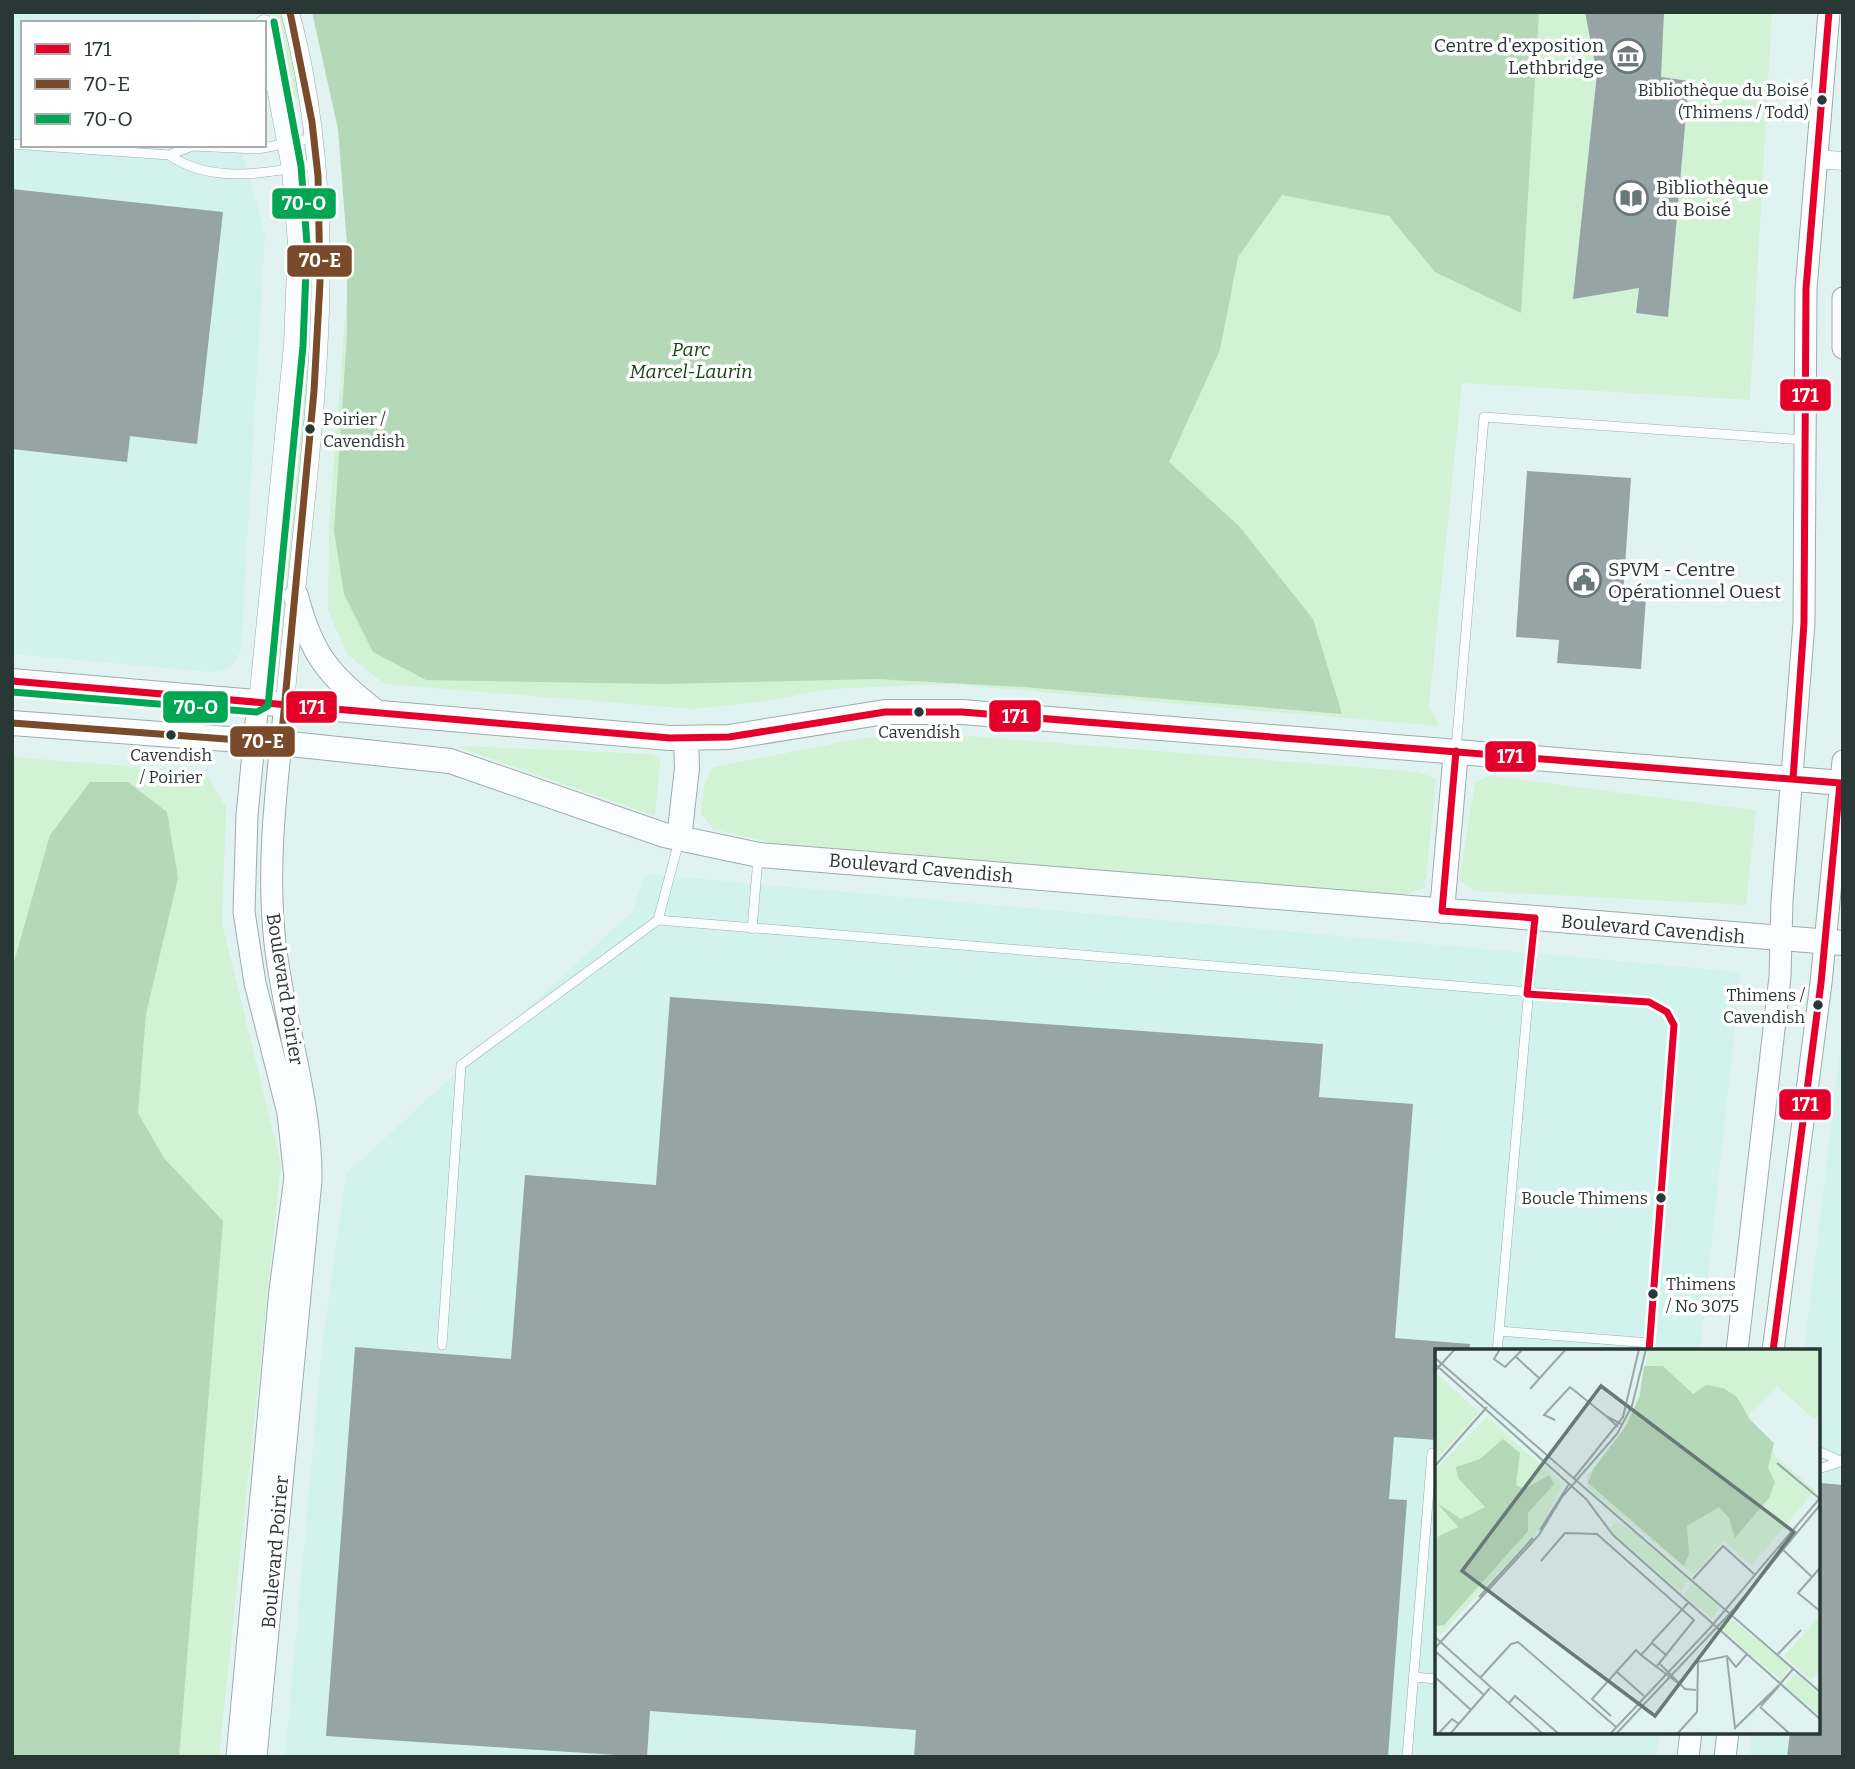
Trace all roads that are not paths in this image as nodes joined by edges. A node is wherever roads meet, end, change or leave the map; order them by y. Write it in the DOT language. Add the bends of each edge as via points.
graph roads {
  1 [pos="290,12"];
  2 [pos="1829,12"];
  3 [pos="266,34"];
  4 [pos="315,138"];
  5 [pos="287,144"];
  6 [pos="53,147"];
  7 [pos="189,147"];
  8 [pos="210,147"];
  9 [pos="263,147"];
  10 [pos="266,147"];
  11 [pos="169,155"];
  12 [pos="1817,159"];
  13 [pos="1843,161"];
  14 [pos="318,163"];
  15 [pos="291,168"];
  16 [pos="1843,298"];
  17 [pos="1843,348"];
  18 [pos="1805,440"];
  19 [pos="296,596"];
  20 [pos="12,681"];
  21 [pos="258,702"];
  22 [pos="285,704"];
  23 [pos="376,712"];
  24 [pos="12,723"];
  25 [pos="686,739"];
  26 [pos="254,741"];
  27 [pos="281,743"];
  28 [pos="1456,751"];
  29 [pos="1842,776"];
  30 [pos="1793,779"];
  31 [pos="679,839"];
  32 [pos="759,855"];
  33 [pos="1442,911"];
  34 [pos="1535,918"];
  35 [pos="658,920"];
  36 [pos="752,929"];
  37 [pos="1781,939"];
  38 [pos="1834,942"];
  39 [pos="1527,994"];
  40 [pos="1499,1331"];
  41 [pos="442,1345"];
  42 [pos="1649,1347"];
  43 [pos="1497,1349"];
  44 [pos="1737,1349"];
  45 [pos="1773,1349"];
  46 [pos="1820,1452"];
  47 [pos="1435,1454"];
  48 [pos="1842,1462"];
  49 [pos="1820,1468"];
  50 [pos="1413,1677"];
  51 [pos="1435,1678"];
  52 [pos="1691,1734"];
  53 [pos="1728,1734"];
  54 [pos="237,1757"];
  55 [pos="256,1757"];
  56 [pos="1407,1757"];
  57 [pos="1688,1757"];
  58 [pos="1725,1757"];
  1 -- 4 [label="street, Boulevard Poirier"];
  2 -- 12 [label="street"];
  3 -- 5 [label="street, Boulevard Poirier"];
  4 -- 5 [label="lane"];
  4 -- 14 [label="street, Boulevard Poirier"];
  5 -- 10 [label="lane"];
  5 -- 15 [label="street, Boulevard Poirier"];
  6 -- 11 [label="lane"];
  7 -- 11 [label="lane"];
  8 -- 9 [label="lane"];
  11 -- 15 [label="lane" via="188,169 216,172 249,174"];
  12 -- 13 [label="street"];
  12 -- 18 [label="street" via="1806,289"];
  14 -- 15 [label="lane"];
  14 -- 19 [label="street, Boulevard Poirier" via="321,297"];
  15 -- 21 [label="street, Boulevard Poirier" via="297,244 295,319"];
  16 -- 17 [label="street"];
  18 -- 28 [label="lane" via="1484,417"];
  18 -- 30 [label="street" via="1804,623"];
  19 -- 22 [label="street, Boulevard Poirier"];
  19 -- 23 [label="main road" via="321,663"];
  20 -- 21 [label="main road"];
  21 -- 22 [label="main road"];
  21 -- 26 [label="street, Boulevard Poirier"];
  22 -- 23 [label="main road"];
  22 -- 27 [label="street, Boulevard Poirier"];
  23 -- 25 [label="main road"];
  24 -- 26 [label="main road, Boulevard Cavendish"];
  25 -- 28 [label="main road" via="765,733 860,715 935,711"];
  25 -- 31 [label="main road"];
  26 -- 27 [label="main road, Boulevard Cavendish"];
  26 -- 54 [label="street, Boulevard Poirier" via="244,912 255,984 288,1113 295,1178 280,1290"];
  27 -- 31 [label="main road, Boulevard Cavendish" via="450,761"];
  27 -- 55 [label="street, Boulevard Poirier" via="272,857 273,920 283,1002 308,1118 311,1180"];
  28 -- 30 [label="main road"];
  28 -- 33 [label="main road"];
  29 -- 30 [label="main road"];
  29 -- 38 [label="street"];
  30 -- 37 [label="street"];
  31 -- 32 [label="main road, Boulevard Cavendish"];
  31 -- 35 [label="lane"];
  32 -- 33 [label="main road, Boulevard Cavendish"];
  32 -- 36 [label="lane"];
  33 -- 34 [label="main road, Boulevard Cavendish"];
  34 -- 37 [label="main road, Boulevard Cavendish"];
  34 -- 39 [label="lane"];
  35 -- 36 [label="lane"];
  35 -- 41 [label="lane" via="461,1065"];
  36 -- 39 [label="lane"];
  37 -- 38 [label="main road, Boulevard Cavendish"];
  37 -- 44 [label="street"];
  38 -- 45 [label="street"];
  39 -- 40 [label="lane"];
  39 -- 42 [label="lane" via="1649,1002 1667,1012 1674,1025"];
  40 -- 42 [label="lane"];
  40 -- 43 [label="lane"];
  46 -- 48 [label="lane"];
  47 -- 50 [label="lane"];
  48 -- 49 [label="lane"];
  50 -- 51 [label="lane"];
  50 -- 56 [label="lane"];
  52 -- 57 [label="street"];
  53 -- 58 [label="street"];
}
